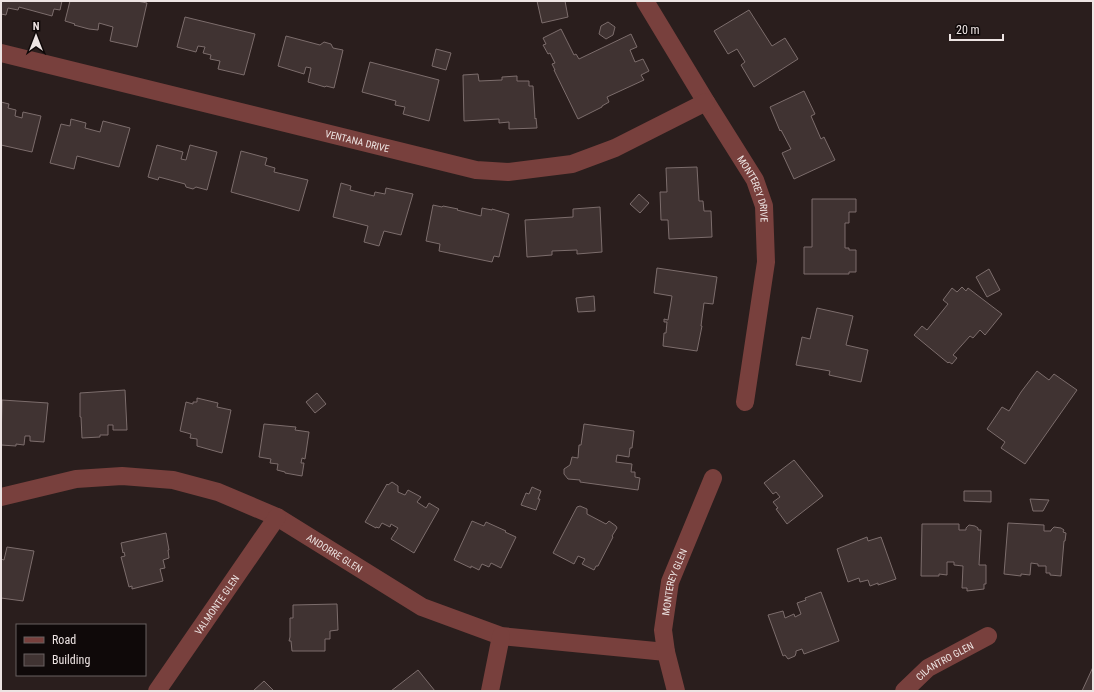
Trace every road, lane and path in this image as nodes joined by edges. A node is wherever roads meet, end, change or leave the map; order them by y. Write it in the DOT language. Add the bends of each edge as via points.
graph roads {
  1 [pos="645,1"];
  2 [pos="1,53"];
  3 [pos="706,102"];
  4 [pos="745,402"];
  5 [pos="713,478"];
  6 [pos="1,497"];
  7 [pos="277,517"];
  8 [pos="501,636"];
  9 [pos="988,636"];
  10 [pos="666,652"];
  11 [pos="157,691"];
  12 [pos="490,691"];
  13 [pos="676,691"];
  14 [pos="904,691"];
  1 -- 3 [label="street, MONTEREY DRIVE"];
  2 -- 3 [label="street, VENTANA DRIVE" via="476,170 508,172 572,164 615,148"];
  3 -- 4 [label="street, MONTEREY DRIVE" via="755,180 764,206 766,262"];
  5 -- 10 [label="street, MONTEREY GLEN" via="670,582 663,630"];
  6 -- 7 [label="street, ANDORRE GLEN" via="76,479 122,476 173,480 218,492"];
  7 -- 8 [label="street, ANDORRE GLEN" via="422,607"];
  7 -- 11 [label="street, VALMONTE GLEN"];
  8 -- 10 [label="street, ANDORRE GLEN"];
  8 -- 12 [label="street"];
  9 -- 14 [label="street, CILANTRO GLEN" via="928,668"];
  10 -- 13 [label="street, MONTEREY GLEN"];
}
